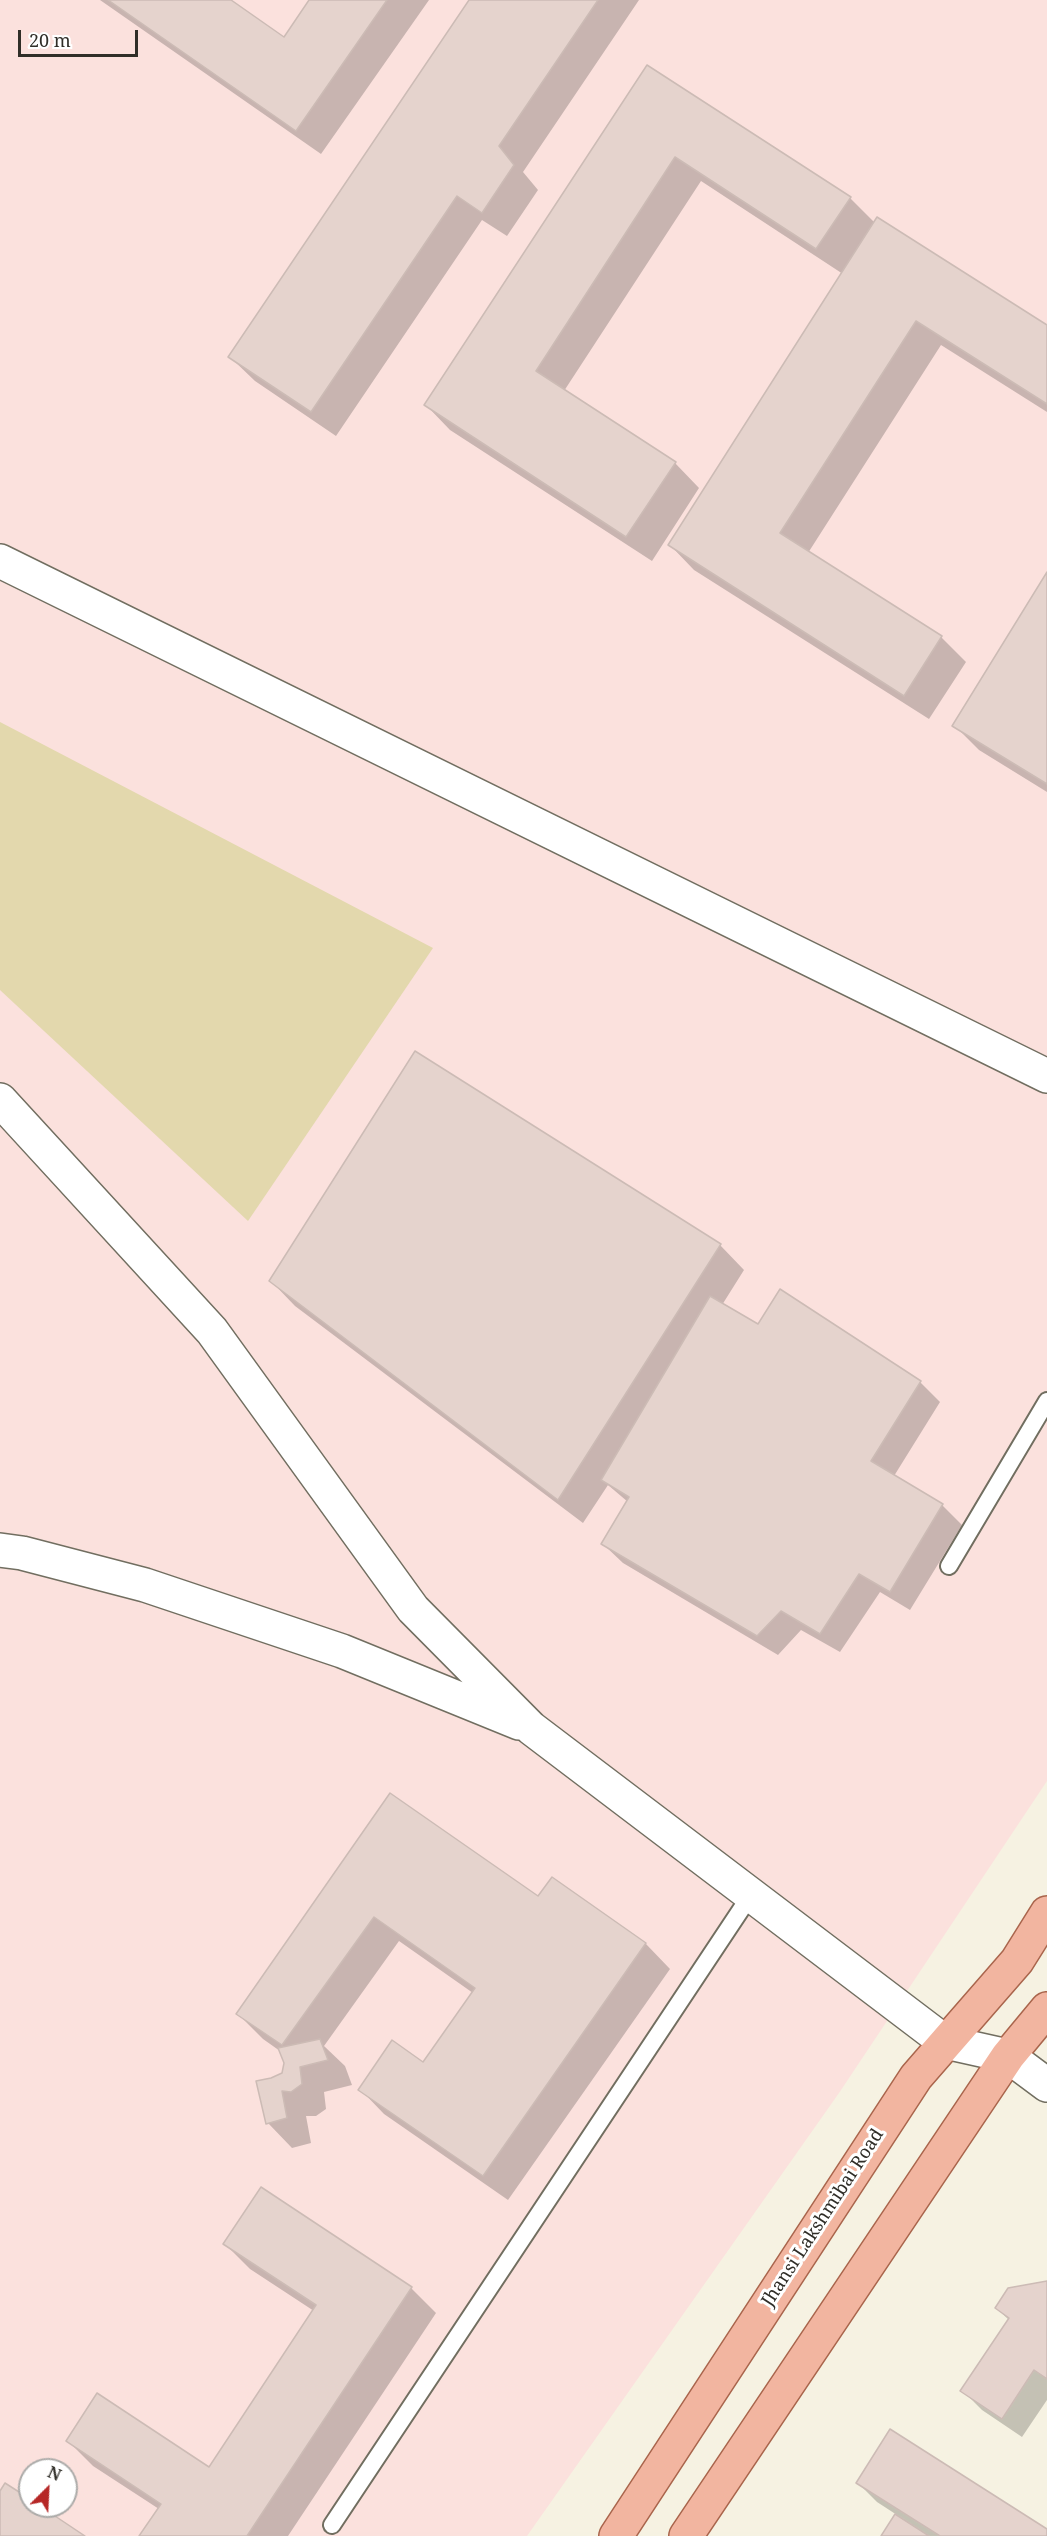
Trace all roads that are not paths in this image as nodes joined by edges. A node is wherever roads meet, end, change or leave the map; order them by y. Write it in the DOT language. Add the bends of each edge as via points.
graph roads {
  1 [pos="0,561"];
  2 [pos="1047,1076"];
  3 [pos="0,1100"];
  4 [pos="1047,1401"];
  5 [pos="0,1550"];
  6 [pos="949,1566"];
  7 [pos="531,1728"];
  8 [pos="752,1893"];
  9 [pos="1047,1913"];
  10 [pos="1047,2009"];
  11 [pos="945,2042"];
  12 [pos="1008,2056"];
  13 [pos="1047,2085"];
  14 [pos="332,2525"];
  15 [pos="616,2536"];
  16 [pos="686,2536"];
  1 -- 2 [label="street"];
  3 -- 7 [label="street" via="212,1331 413,1609"];
  4 -- 6 [label="lane"];
  5 -- 7 [label="street" via="156,1588 342,1651"];
  7 -- 8 [label="street"];
  8 -- 11 [label="street"];
  8 -- 14 [label="lane"];
  9 -- 11 [label="main road, Jhansi Lakshmibai Road" via="1017,1960"];
  10 -- 12 [label="main road"];
  11 -- 12 [label="street"];
  11 -- 15 [label="main road, Jhansi Lakshmibai Road" via="916,2077"];
  12 -- 13 [label="street"];
  12 -- 16 [label="main road"];
}
